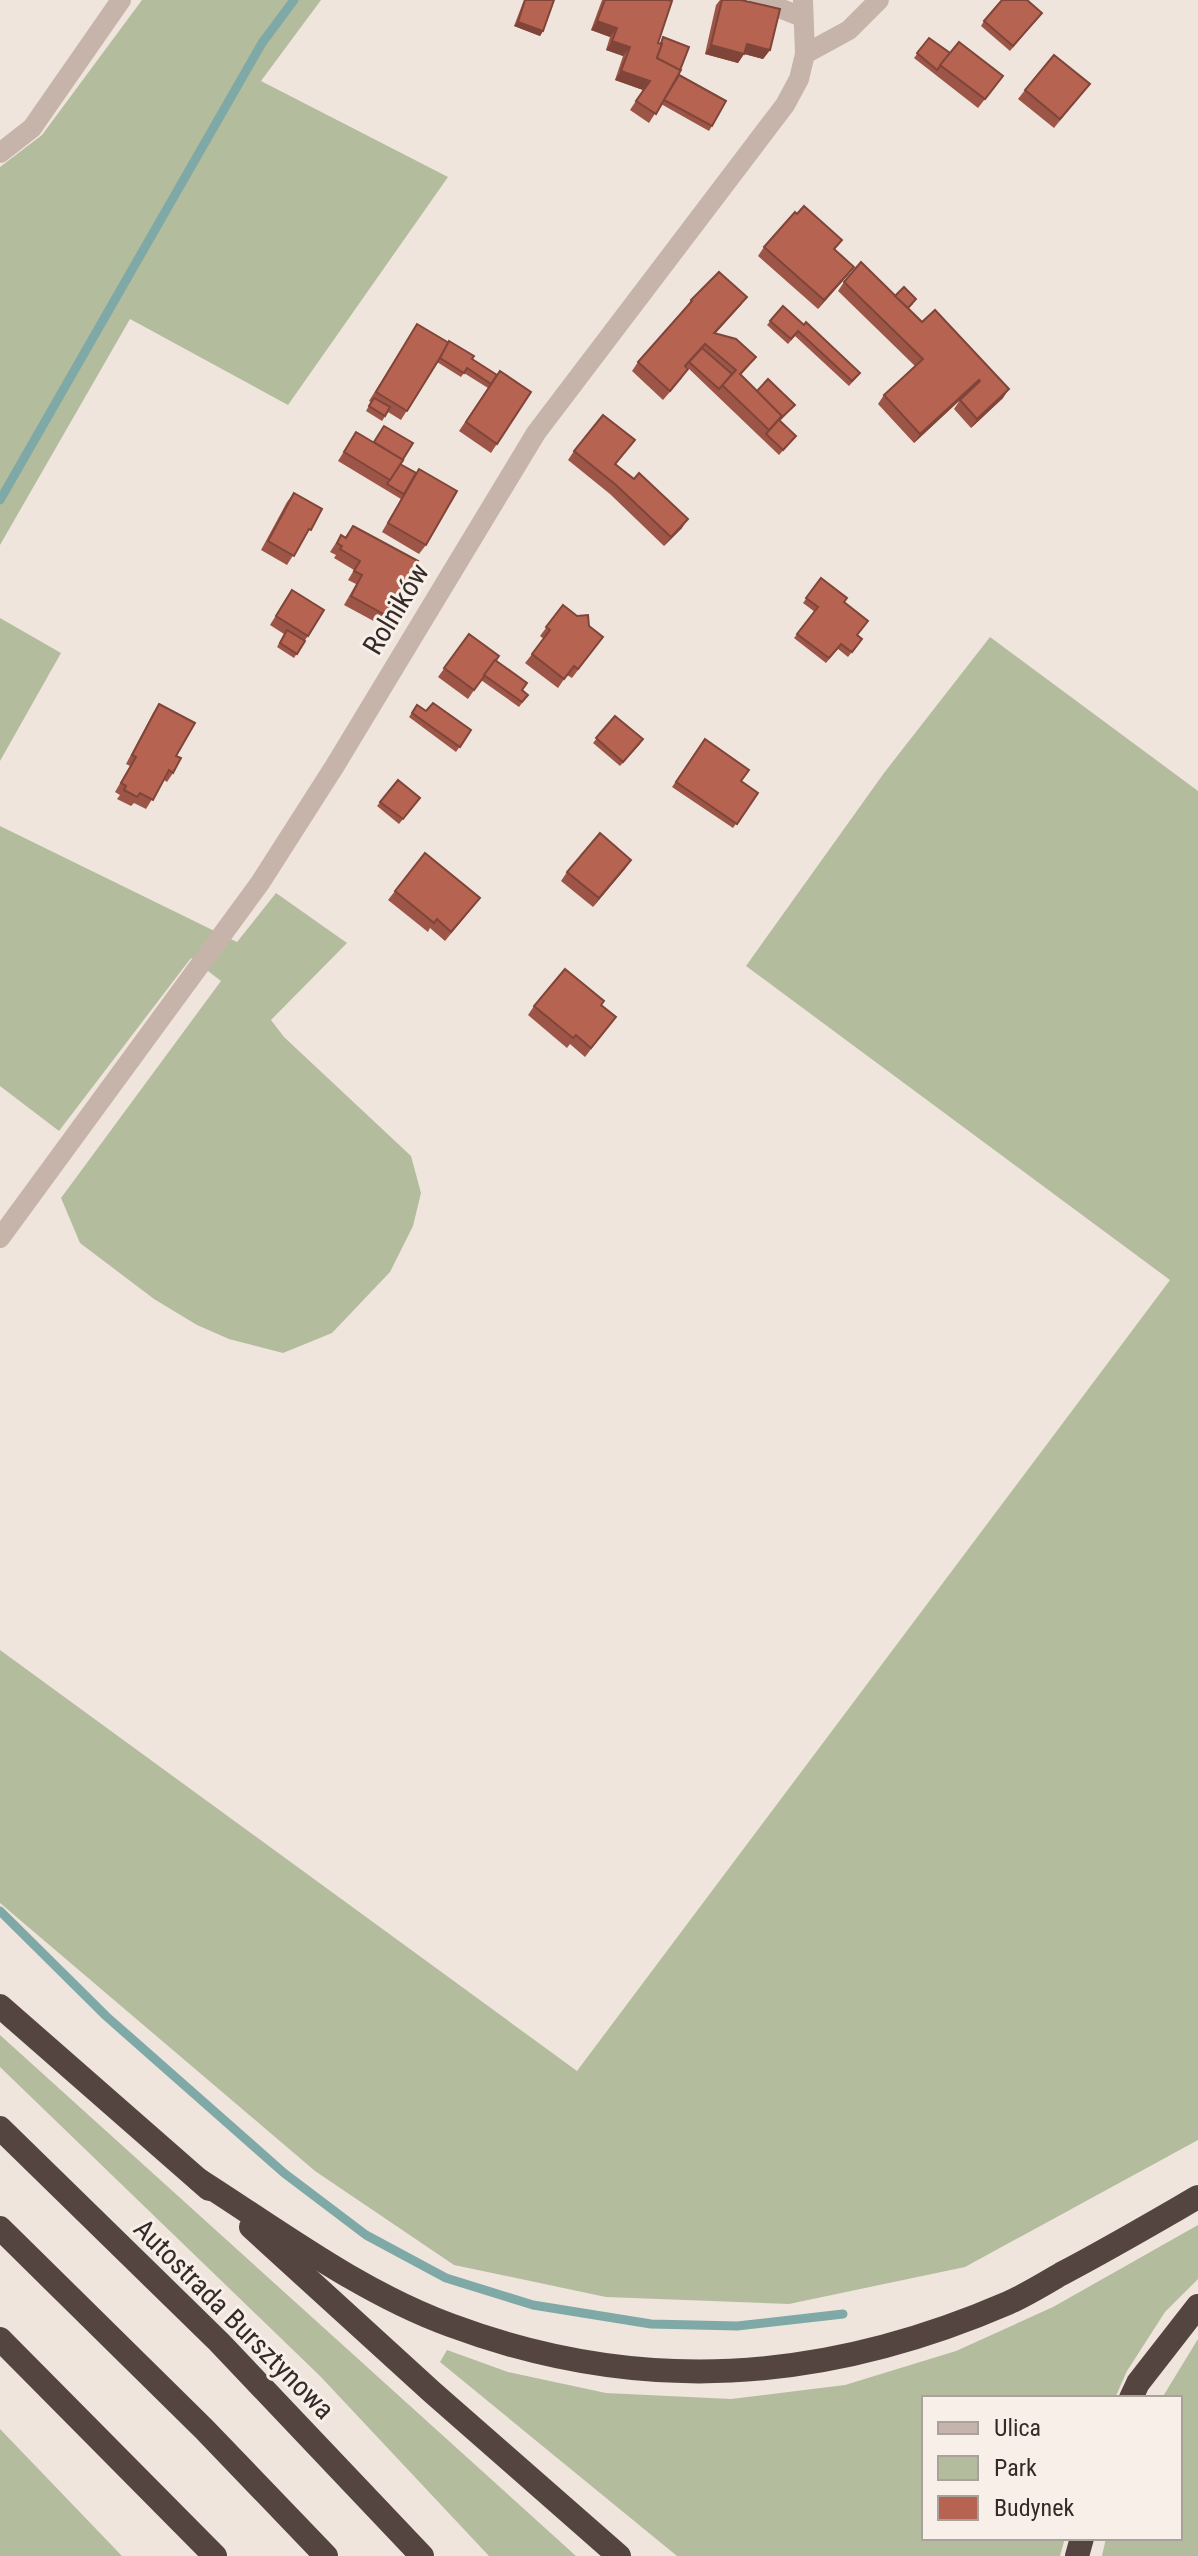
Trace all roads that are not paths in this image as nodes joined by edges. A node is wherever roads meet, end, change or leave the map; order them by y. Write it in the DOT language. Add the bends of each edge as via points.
graph roads {
  1 [pos="121,0"];
  2 [pos="759,0"];
  3 [pos="879,0"];
  4 [pos="802,8"];
  5 [pos="805,54"];
  6 [pos="0,153"];
  7 [pos="0,1238"];
  8 [pos="0,2006"];
  9 [pos="0,2128"];
  10 [pos="199,2180"];
  11 [pos="1198,2197"];
  12 [pos="0,2228"];
  13 [pos="1198,2306"];
  14 [pos="0,2339"];
  15 [pos="1132,2396"];
  16 [pos="215,2556"];
  17 [pos="326,2556"];
  18 [pos="422,2556"];
  19 [pos="619,2556"];
  1 -- 6 [label="street" via="32,128"];
  2 -- 4 [label="street"];
  3 -- 5 [label="street" via="849,30"];
  4 -- 5 [label="street, Rolników"];
  5 -- 7 [label="street, Rolników" via="785,105 536,433 260,883"];
  8 -- 10 [label="highway"];
  9 -- 18 [label="highway, Autostrada Bursztynowa" via="219,2342"];
  10 -- 11 [label="highway" via="379,2293 448,2325 535,2352 623,2369 714,2372 814,2363 906,2342 1010,2302"];
  10 -- 19 [label="highway"];
  12 -- 17 [label="highway"];
  13 -- 15 [label="highway"];
  14 -- 16 [label="highway"];
}
